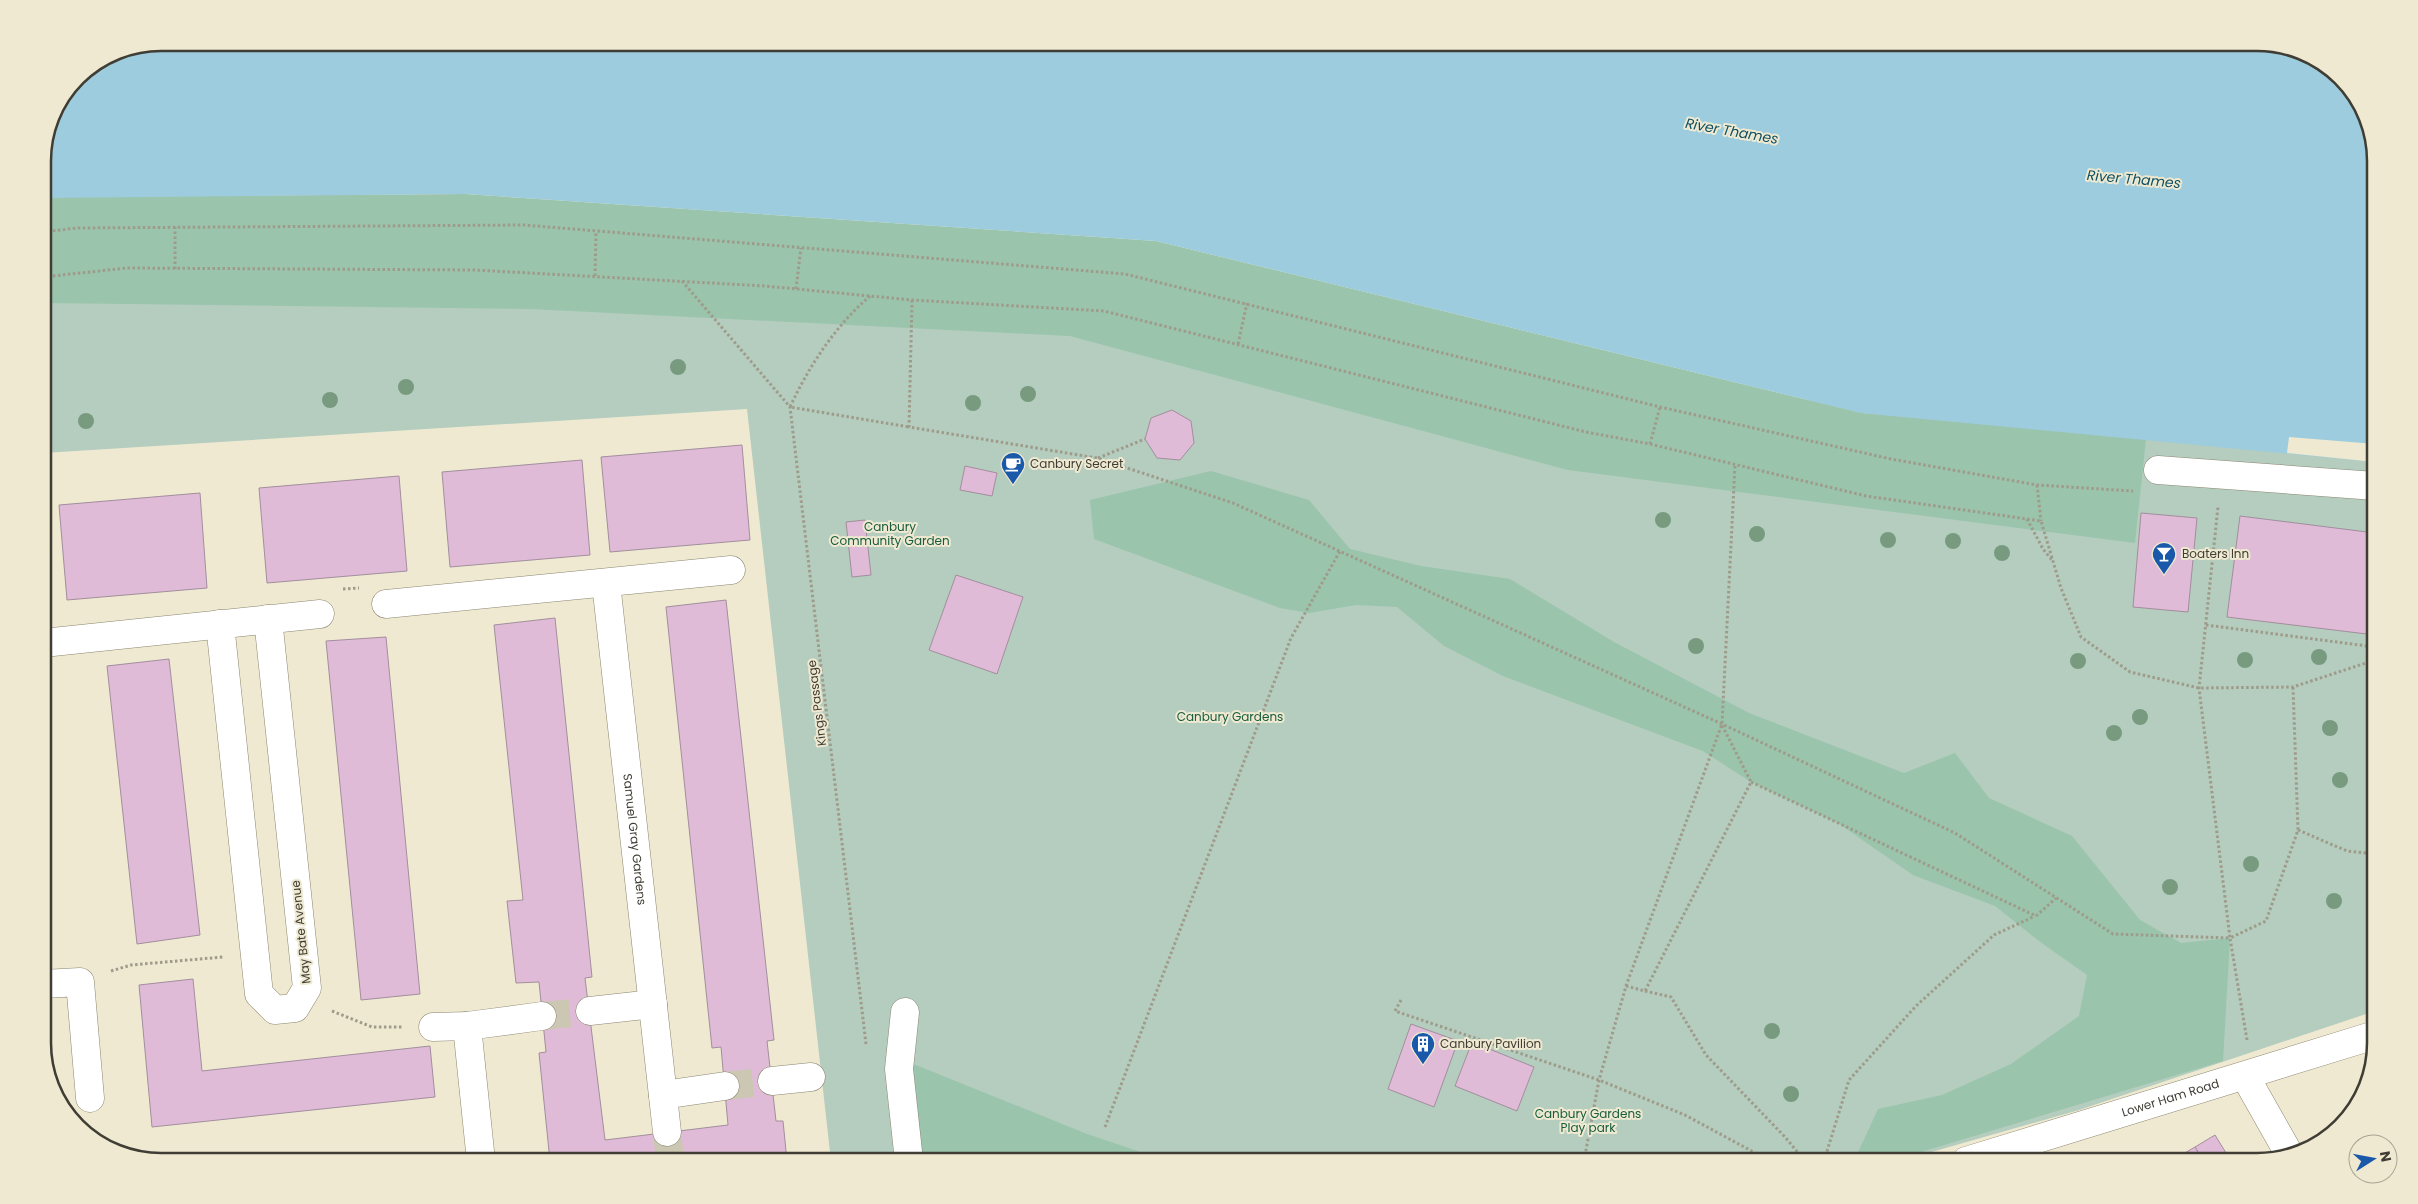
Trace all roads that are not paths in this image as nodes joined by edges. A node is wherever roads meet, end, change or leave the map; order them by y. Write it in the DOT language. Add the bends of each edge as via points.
graph roads {
  1 [pos="2158,470"];
  2 [pos="2367,485"];
  3 [pos="731,570"];
  4 [pos="606,583"];
  5 [pos="386,604"];
  6 [pos="320,614"];
  7 [pos="268,619"];
  8 [pos="220,624"];
  9 [pos="51,642"];
  10 [pos="51,984"];
  11 [pos="653,1004"];
  12 [pos="590,1011"];
  13 [pos="905,1012"];
  14 [pos="542,1016"];
  15 [pos="467,1026"];
  16 [pos="433,1027"];
  17 [pos="2367,1037"];
  18 [pos="2250,1074"];
  19 [pos="811,1077"];
  20 [pos="772,1081"];
  21 [pos="725,1086"];
  22 [pos="663,1095"];
  23 [pos="90,1098"];
  24 [pos="667,1132"];
  25 [pos="2286,1149"];
  26 [pos="480,1153"];
  27 [pos="908,1153"];
  28 [pos="1995,1153"];
  1 -- 2 [label="street"];
  3 -- 4 [label="street"];
  4 -- 5 [label="street"];
  4 -- 11 [label="street, Samuel Gray Gardens"];
  6 -- 7 [label="street"];
  7 -- 8 [label="street"];
  7 -- 8 [label="street, May Bate Avenue" via="307,988 295,1008 275,1010 259,994"];
  8 -- 9 [label="street"];
  10 -- 23 [label="street" via="80,982"];
  11 -- 12 [label="street"];
  11 -- 22 [label="street, Samuel Gray Gardens"];
  13 -- 27 [label="street" via="899,1069"];
  14 -- 15 [label="street"];
  15 -- 16 [label="street"];
  15 -- 26 [label="street"];
  17 -- 18 [label="street, Lower Ham Road"];
  18 -- 25 [label="street"];
  18 -- 28 [label="street, Lower Ham Road"];
  19 -- 20 [label="street"];
  21 -- 22 [label="street"];
  22 -- 24 [label="street, Samuel Gray Gardens"];
}
